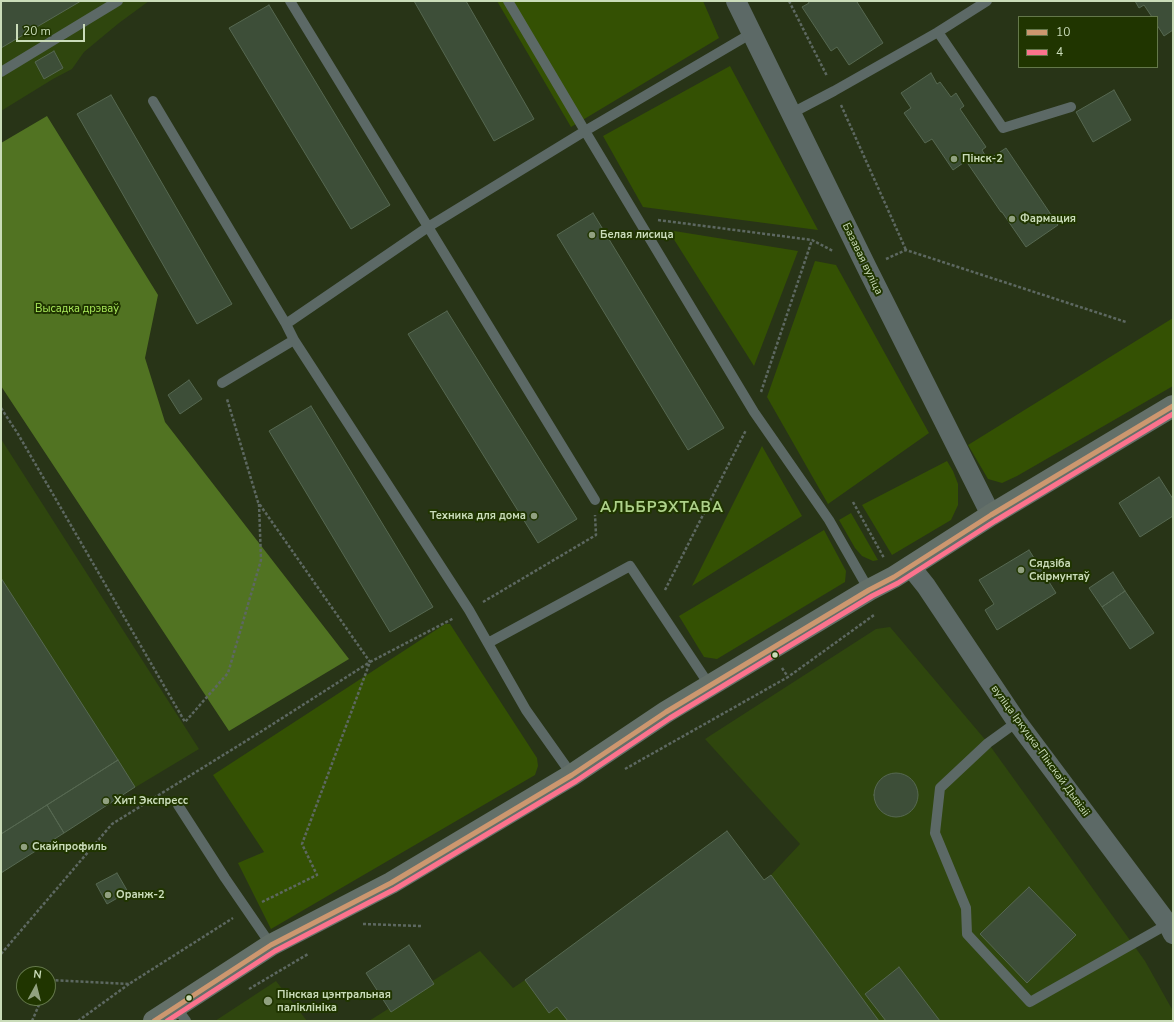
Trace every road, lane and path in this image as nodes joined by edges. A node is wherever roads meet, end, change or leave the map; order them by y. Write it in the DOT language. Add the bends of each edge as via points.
graph roads {
  1 [pos="118,1"];
  2 [pos="290,1"];
  3 [pos="508,1"];
  4 [pos="736,1"];
  5 [pos="789,1"];
  6 [pos="987,1"];
  7 [pos="938,32"];
  8 [pos="752,33"];
  9 [pos="1,72"];
  10 [pos="834,91"];
  11 [pos="153,101"];
  12 [pos="1071,106"];
  13 [pos="792,113"];
  14 [pos="585,131"];
  15 [pos="428,227"];
  16 [pos="906,250"];
  17 [pos="286,324"];
  18 [pos="294,340"];
  19 [pos="222,383"];
  20 [pos="1173,406"];
  21 [pos="1,408"];
  22 [pos="595,500"];
  23 [pos="258,502"];
  24 [pos="853,502"];
  25 [pos="991,515"];
  26 [pos="886,560"];
  27 [pos="910,566"];
  28 [pos="869,590"];
  29 [pos="469,610"];
  30 [pos="488,643"];
  31 [pos="370,662"];
  32 [pos="710,686"];
  33 [pos="1017,722"];
  34 [pos="572,775"];
  35 [pos="178,805"];
  36 [pos="246,909"];
  37 [pos="357,924"];
  38 [pos="420,926"];
  39 [pos="1171,929"];
  40 [pos="272,945"];
  41 [pos="310,952"];
  42 [pos="1,954"];
  43 [pos="56,980"];
  44 [pos="129,984"];
  45 [pos="242,993"];
  46 [pos="39,1006"];
  47 [pos="181,1014"];
  48 [pos="32,1021"];
  49 [pos="78,1021"];
  50 [pos="154,1021"];
  1 -- 9 [label="lane"];
  2 -- 15 [label="lane"];
  3 -- 14 [label="lane"];
  4 -- 8 [label="street, Базавая вуліца"];
  5 -- 10 [label="path"];
  6 -- 7 [label="lane"];
  7 -- 10 [label="lane"];
  7 -- 12 [label="lane" via="1003,128"];
  8 -- 13 [label="street, Базавая вуліца"];
  8 -- 14 [label="lane"];
  10 -- 13 [label="lane"];
  10 -- 16 [label="path"];
  11 -- 17 [label="lane"];
  13 -- 25 [label="street, Базавая вуліца" via="866,268"];
  14 -- 15 [label="lane"];
  14 -- 28 [label="lane" via="754,412 829,520"];
  15 -- 17 [label="lane"];
  15 -- 22 [label="lane"];
  17 -- 18 [label="lane"];
  18 -- 19 [label="lane"];
  18 -- 29 [label="lane"];
  19 -- 23 [label="path"];
  20 -- 25 [label="main road"];
  21 -- 23 [label="path" via="185,722 228,672 261,560"];
  22 -- 29 [label="path" via="596,535"];
  23 -- 31 [label="path"];
  24 -- 26 [label="path"];
  25 -- 27 [label="main road"];
  27 -- 28 [label="main road"];
  27 -- 33 [label="street, вуліца Іркуцка-Пінскай Дывізіі"];
  28 -- 32 [label="main road"];
  29 -- 30 [label="lane"];
  29 -- 31 [label="path"];
  30 -- 32 [label="lane" via="630,566"];
  30 -- 34 [label="lane" via="526,710"];
  31 -- 36 [label="path" via="302,844 317,875"];
  31 -- 42 [label="path" via="112,824"];
  32 -- 34 [label="main road"];
  33 -- 39 [label="street, вуліца Іркуцка-Пінскай Дывізіі"];
  33 -- 39 [label="lane" via="988,743 940,788 935,833 966,908 967,934 1030,1002"];
  34 -- 40 [label="main road" via="391,883"];
  35 -- 36 [label="lane"];
  36 -- 40 [label="lane"];
  36 -- 44 [label="path"];
  37 -- 38 [label="path"];
  40 -- 47 [label="main road"];
  41 -- 45 [label="path"];
  43 -- 44 [label="path"];
  44 -- 49 [label="path"];
  46 -- 48 [label="path"];
  47 -- 50 [label="main road"];
}
